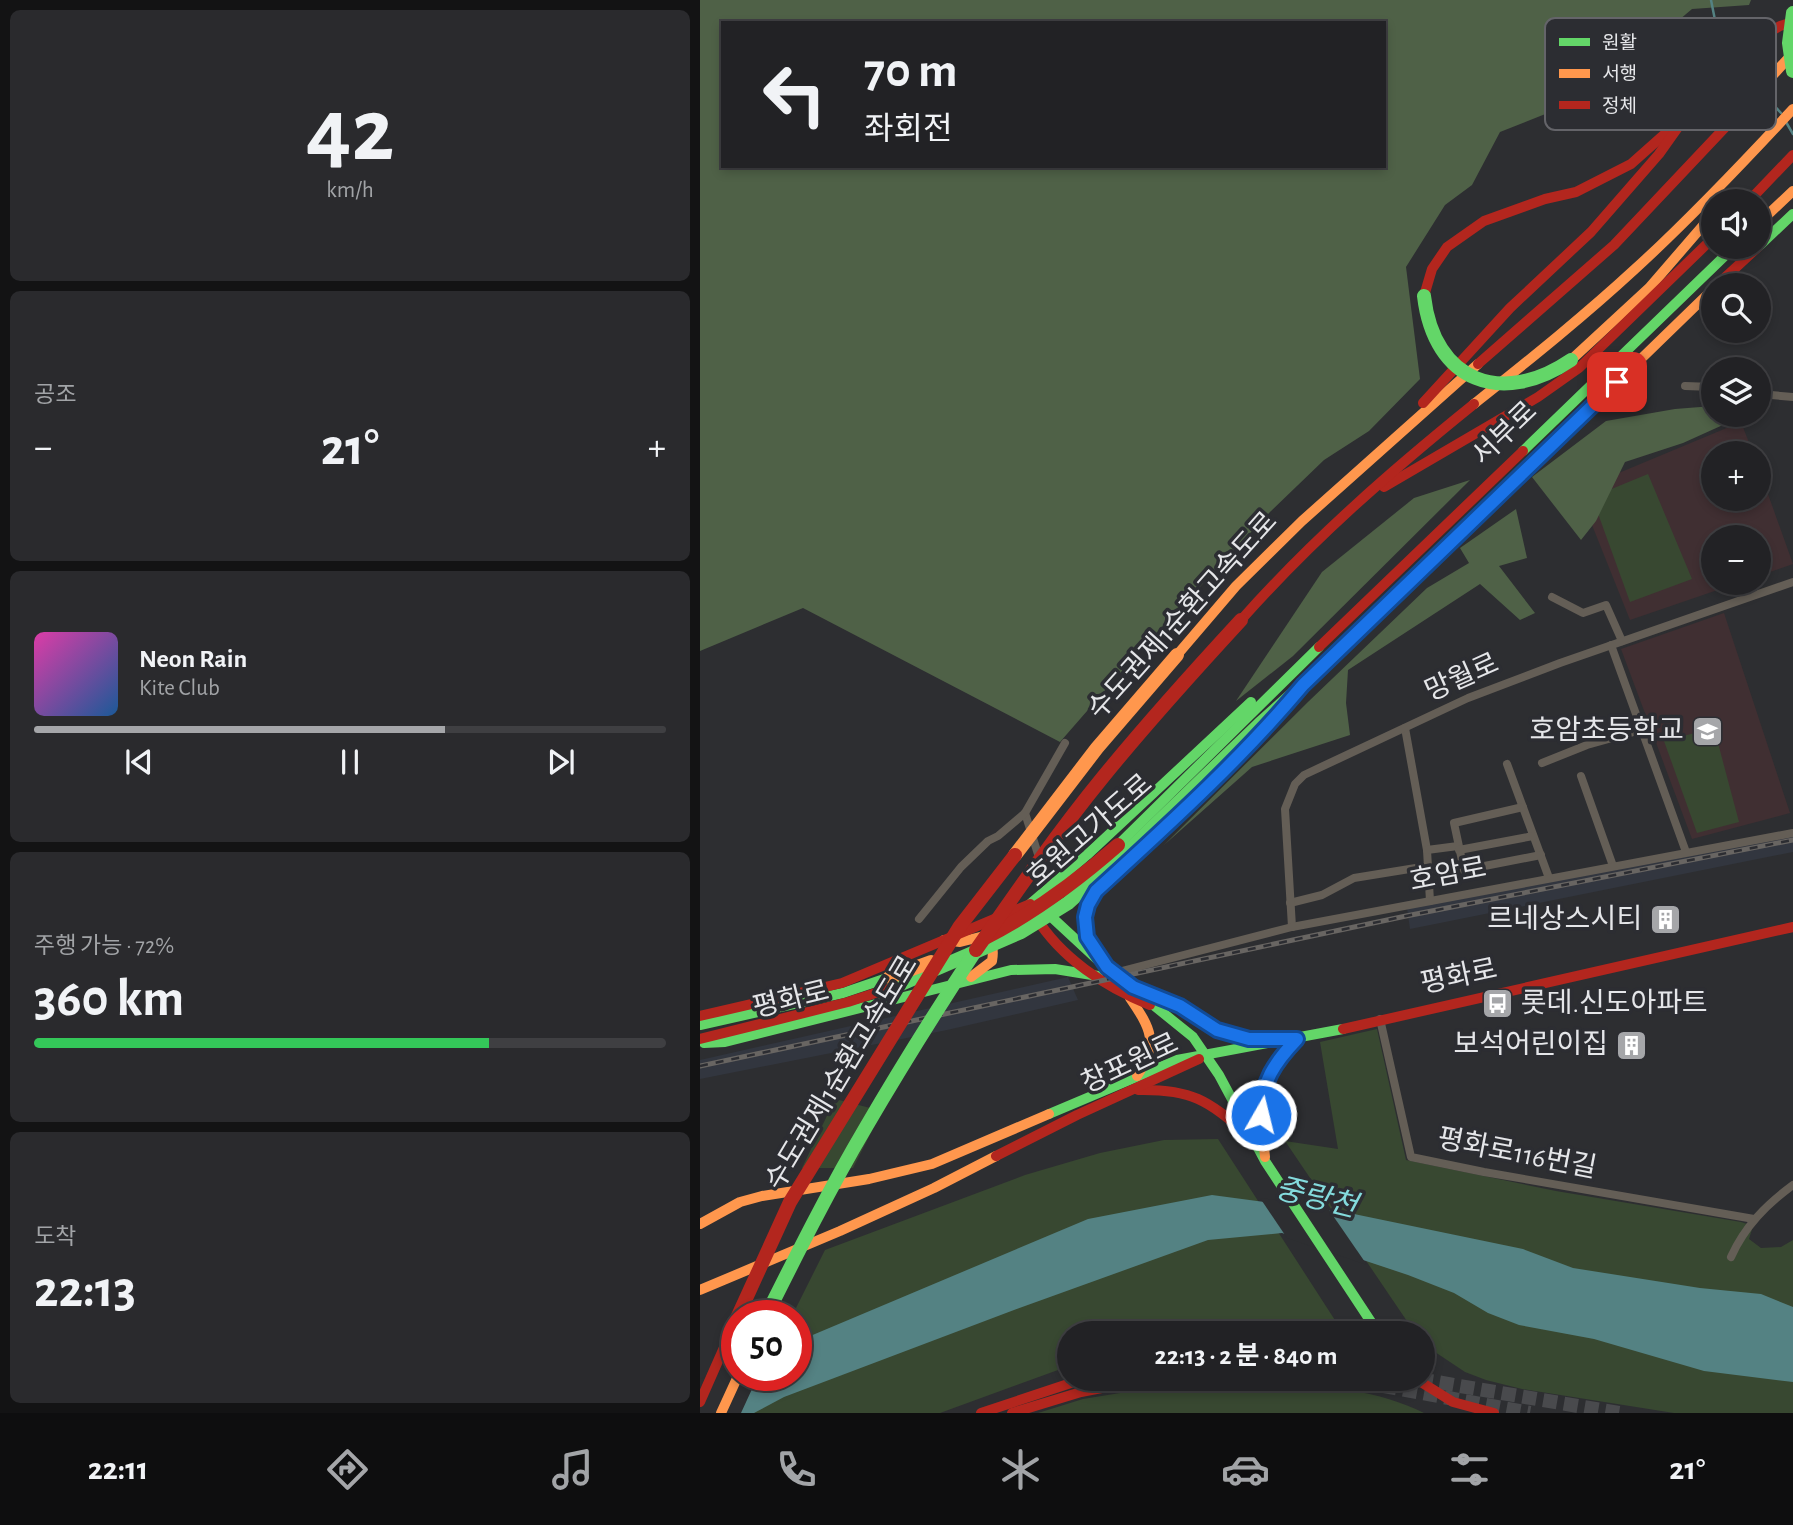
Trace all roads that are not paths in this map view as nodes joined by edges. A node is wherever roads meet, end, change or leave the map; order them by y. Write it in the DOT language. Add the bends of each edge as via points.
graph roads {
  1 [pos="1793,13"];
  2 [pos="1793,53"];
  3 [pos="1793,71"];
  4 [pos="1776,72"];
  5 [pos="1793,109"];
  6 [pos="1776,127"];
  7 [pos="1673,130"];
  8 [pos="1723,130"];
  9 [pos="1773,130"];
  10 [pos="1664,141"];
  11 [pos="1793,155"];
  12 [pos="1736,169"];
  13 [pos="1726,189"];
  14 [pos="1760,189"];
  15 [pos="1793,191"];
  16 [pos="1771,212"];
  17 [pos="1793,214"];
  18 [pos="1701,228"];
  19 [pos="1771,234"];
  20 [pos="1701,250"];
  21 [pos="1721,259"];
  22 [pos="1744,259"];
  23 [pos="1729,273"];
  24 [pos="1701,301"];
  25 [pos="1685,386"];
  26 [pos="1701,387"];
  27 [pos="1771,395"];
  28 [pos="1793,397"];
  29 [pos="1382,448"];
  30 [pos="1353,506"];
  31 [pos="1793,582"];
  32 [pos="1552,597"];
  33 [pos="1622,641"];
  34 [pos="1611,645"];
  35 [pos="1310,656"];
  36 [pos="1303,685"];
  37 [pos="1405,728"];
  38 [pos="1641,730"];
  39 [pos="1065,743"];
  40 [pos="1542,763"];
  41 [pos="1507,764"];
  42 [pos="1581,776"];
  43 [pos="1523,807"];
  44 [pos="1025,813"];
  45 [pos="1793,833"];
  46 [pos="1533,836"];
  47 [pos="1121,848"];
  48 [pos="1459,848"];
  49 [pos="1427,850"];
  50 [pos="1686,852"];
  51 [pos="1541,855"];
  52 [pos="1077,864"];
  53 [pos="1428,866"];
  54 [pos="1613,866"];
  55 [pos="1549,878"];
  56 [pos="1053,884"];
  57 [pos="1096,891"];
  58 [pos="1430,901"];
  59 [pos="1290,903"];
  60 [pos="1030,904"];
  61 [pos="919,919"];
  62 [pos="1292,927"];
  63 [pos="1793,927"];
  64 [pos="944,940"];
  65 [pos="1094,957"];
  66 [pos="1082,966"];
  67 [pos="1106,972"];
  68 [pos="892,982"];
  69 [pos="963,982"];
  70 [pos="1132,993"];
  71 [pos="700,1016"];
  72 [pos="1380,1019"];
  73 [pos="700,1025"];
  74 [pos="1297,1039"];
  75 [pos="700,1041"];
  76 [pos="1206,1055"];
  77 [pos="1132,1085"];
  78 [pos="1254,1141"];
  79 [pos="1265,1161"];
  80 [pos="1793,1185"];
  81 [pos="1754,1219"];
  82 [pos="700,1224"];
  83 [pos="1731,1257"];
  84 [pos="700,1290"];
  85 [pos="745,1300"];
  86 [pos="774,1300"];
  87 [pos="1370,1321"];
  88 [pos="721,1352"];
  89 [pos="718,1359"];
  90 [pos="700,1388"];
  91 [pos="1057,1388"];
  92 [pos="732,1391"];
  93 [pos="735,1391"];
  94 [pos="1086,1391"];
  95 [pos="1431,1391"];
  96 [pos="700,1402"];
  97 [pos="721,1413"];
  98 [pos="728,1413"];
  99 [pos="981,1413"];
  100 [pos="1012,1413"];
  101 [pos="1494,1413"];
  1 -- 3 [label="main road, bridge" via="1789,43"];
  2 -- 4 [label="main road, 수도권제1순환고속도로"];
  5 -- 6 [label="main road, 수도권제1순환고속도로"];
  7 -- 10 [label="main road"];
  8 -- 29 [label="main road, 수도권제1순환고속도로" via="1614,245"];
  9 -- 12 [label="main road, 수도권제1순환고속도로"];
  10 -- 18 [label="main road, bridge" via="1576,192 1484,221 1447,247 1432,270 1424,296 1429,325 1454,366 1472,377 1514,384 1546,376 1571,360 1648,288"];
  10 -- 29 [label="main road" via="1659,154 1591,232 1510,308"];
  11 -- 14 [label="main road"];
  12 -- 13 [label="main road"];
  12 -- 30 [label="main road, 수도권제1순환고속도로" via="1719,190 1574,323"];
  15 -- 16 [label="main road"];
  17 -- 19 [label="main road, 서부로"];
  20 -- 30 [label="main road" via="1579,368"];
  21 -- 35 [label="main road, 서부로"];
  22 -- 23 [label="main road, 서부로"];
  24 -- 36 [label="main road, 서부로"];
  25 -- 26 [label="street"];
  27 -- 28 [label="street"];
  29 -- 85 [label="main road, 수도권제1순환고속도로, bridge" via="1252,570 1097,748 960,926 790,1202"];
  30 -- 86 [label="main road, 수도권제1순환고속도로, bridge" via="1279,576 1183,682 1047,849 915,1044 858,1139"];
  31 -- 33 [label="street, 망월로"];
  32 -- 33 [label="street" via="1583,614 1606,605"];
  33 -- 34 [label="street, 망월로"];
  34 -- 37 [label="street, 망월로" via="1468,698"];
  34 -- 38 [label="street"];
  35 -- 47 [label="main road, 호원고가도로"];
  35 -- 52 [label="main road" via="1205,743"];
  36 -- 47 [label="main road, 호원고가도로"];
  36 -- 57 [label="main road" via="1222,775"];
  37 -- 49 [label="street"];
  37 -- 59 [label="street, 망월로" via="1313,769 1295,785 1285,809"];
  38 -- 40 [label="street"];
  38 -- 50 [label="street"];
  39 -- 44 [label="street"];
  41 -- 43 [label="street"];
  42 -- 54 [label="street"];
  43 -- 46 [label="street"];
  43 -- 48 [label="street" via="1454,823"];
  44 -- 56 [label="street" via="1043,870"];
  44 -- 61 [label="street" via="961,867"];
  45 -- 50 [label="street, 호암로"];
  46 -- 48 [label="street"];
  46 -- 51 [label="street"];
  47 -- 68 [label="main road, 호원고가도로, bridge" via="1037,911"];
  48 -- 49 [label="street"];
  48 -- 51 [label="street" via="1464,870"];
  49 -- 53 [label="street"];
  50 -- 54 [label="street, 호암로"];
  51 -- 55 [label="street"];
  52 -- 56 [label="main road"];
  52 -- 57 [label="main road" via="1076,878 1088,890"];
  53 -- 58 [label="street"];
  53 -- 59 [label="street" via="1354,878 1322,895"];
  54 -- 55 [label="street, 호암로"];
  55 -- 58 [label="street, 호암로"];
  56 -- 60 [label="main road"];
  57 -- 67 [label="main road" via="1084,928"];
  58 -- 62 [label="street, 호암로"];
  59 -- 62 [label="street, 망월로"];
  60 -- 64 [label="main road, 평화로"];
  60 -- 65 [label="main road, 평화로" via="1048,912"];
  60 -- 66 [label="main road, 평화로" via="1043,930"];
  62 -- 67 [label="street, 호암로"];
  63 -- 72 [label="main road, 평화로"];
  64 -- 69 [label="main road" via="960,942 984,936 994,948 992,961"];
  64 -- 71 [label="main road, 평화로" via="842,983"];
  65 -- 66 [label="main road" via="1077,953"];
  65 -- 67 [label="main road, 평화로"];
  66 -- 67 [label="main road, 평화로"];
  67 -- 69 [label="main road, 평화로" via="1011,970"];
  67 -- 70 [label="main road, 평화로"];
  68 -- 73 [label="main road, 호원고가도로"];
  68 -- 75 [label="main road, 호원고가도로" via="848,1002"];
  69 -- 75 [label="main road, 평화로" via="725,1042"];
  70 -- 74 [label="main road" via="1180,1006 1217,1030 1249,1039"];
  70 -- 76 [label="main road, 평화로" via="1193,1037"];
  70 -- 77 [label="main road" via="1152,1040 1150,1059"];
  72 -- 74 [label="main road, 평화로"];
  72 -- 81 [label="street, 평화로116번길" via="1411,1157"];
  74 -- 76 [label="main road, 평화로"];
  74 -- 79 [label="main road" via="1275,1064 1261,1099"];
  76 -- 77 [label="main road, 창포원로"];
  76 -- 78 [label="main road"];
  77 -- 78 [label="main road" via="1192,1093"];
  77 -- 82 [label="main road, 창포원로" via="932,1164 762,1196 740,1202"];
  77 -- 84 [label="main road, 창포원로" via="934,1188"];
  78 -- 79 [label="main road"];
  79 -- 87 [label="main road"];
  80 -- 81 [label="street"];
  81 -- 83 [label="street"];
  88 -- 89 [label="main road, 수도권제1순환고속도로"];
  89 -- 90 [label="main road"];
  89 -- 96 [label="main road, 수도권제1순환고속도로"];
  91 -- 99 [label="main road"];
  92 -- 97 [label="main road"];
  93 -- 98 [label="main road"];
  94 -- 100 [label="main road"];
  95 -- 101 [label="main road"];
}
